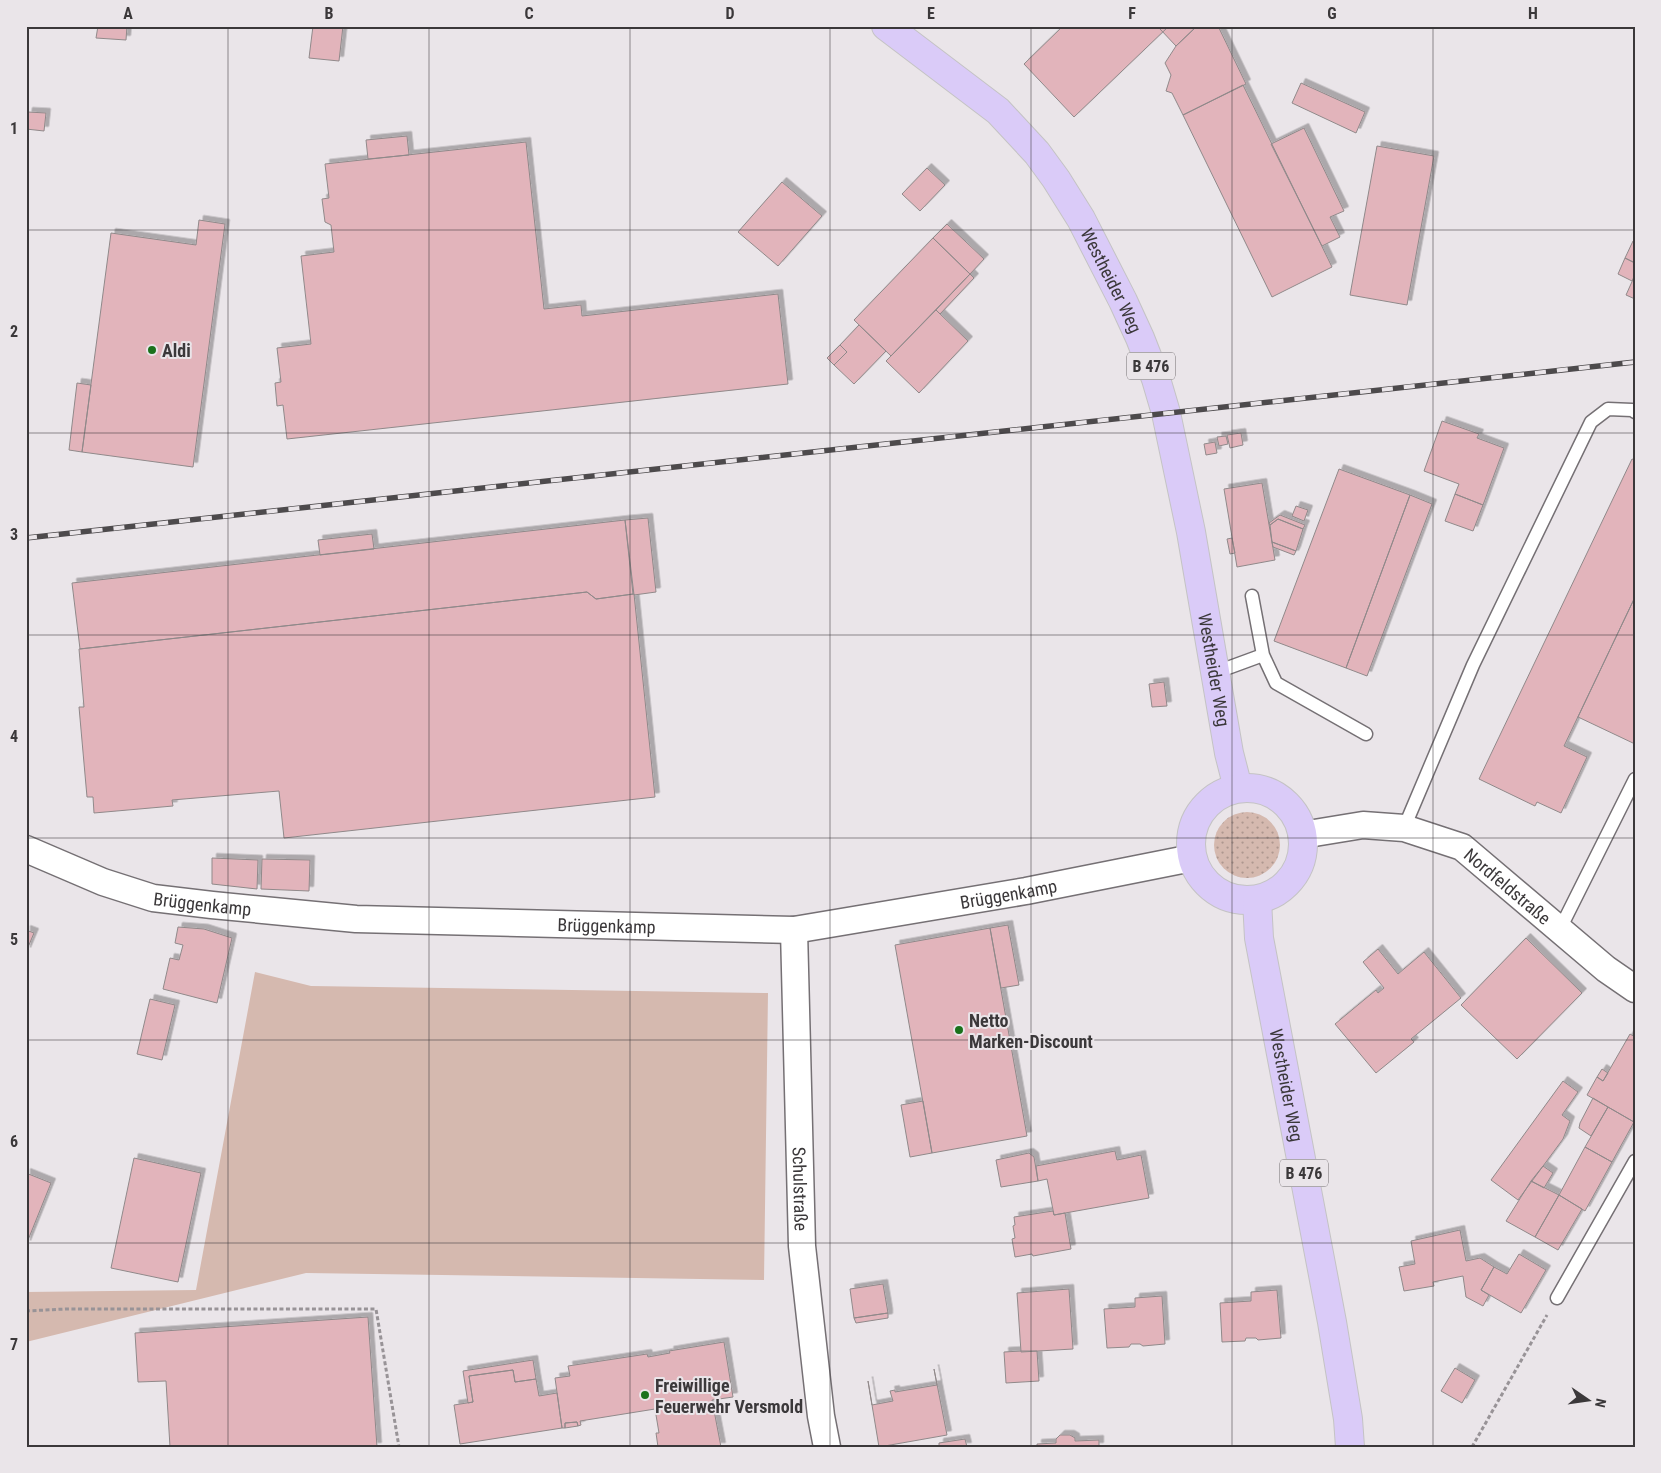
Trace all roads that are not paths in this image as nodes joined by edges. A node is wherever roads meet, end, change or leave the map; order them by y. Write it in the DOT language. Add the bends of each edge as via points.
graph roads {
  1 [pos="886,26"];
  2 [pos="1635,412"];
  3 [pos="1252,596"];
  4 [pos="1262,655"];
  5 [pos="1214,673"];
  6 [pos="1366,734"];
  7 [pos="1635,779"];
  8 [pos="1238,788"];
  9 [pos="1404,828"];
  10 [pos="1302,834"];
  11 [pos="26,849"];
  12 [pos="1192,858"];
  13 [pos="1257,900"];
  14 [pos="1560,929"];
  15 [pos="794,930"];
  16 [pos="1635,989"];
  17 [pos="1635,1161"];
  18 [pos="1557,1298"];
  19 [pos="827,1447"];
  20 [pos="1350,1447"];
  1 -- 5 [label="main road, Westheider Weg / B 476" via="998,111 1031,146 1081,220 1119,293 1140,338 1164,407"];
  2 -- 9 [label="lane" via="1608,409 1591,422 1473,665"];
  3 -- 4 [label="lane"];
  4 -- 5 [label="lane"];
  4 -- 6 [label="lane" via="1276,683"];
  5 -- 8 [label="main road, Westheider Weg / B 476"];
  7 -- 14 [label="lane"];
  8 -- 10 [label="main road" via="1272,794 1286,804 1297,818"];
  8 -- 12 [label="main road" via="1220,794 1205,806 1195,822 1190,840"];
  9 -- 10 [label="street, Nordfeldstraße" via="1363,825"];
  9 -- 14 [label="street, Nordfeldstraße" via="1462,847"];
  10 -- 13 [label="main road" via="1300,864 1293,876 1271,895"];
  11 -- 15 [label="street, Brüggenkamp" via="103,882 144,895 212,905 356,919"];
  12 -- 13 [label="main road" via="1210,887 1224,896"];
  12 -- 15 [label="street, Brüggenkamp" via="1026,892"];
  13 -- 20 [label="main road, Westheider Weg / B 476" via="1259,938 1332,1322"];
  14 -- 16 [label="street, Nordfeldstraße"];
  15 -- 19 [label="street, Schulstraße" via="802,1246"];
  17 -- 18 [label="lane"];
}
